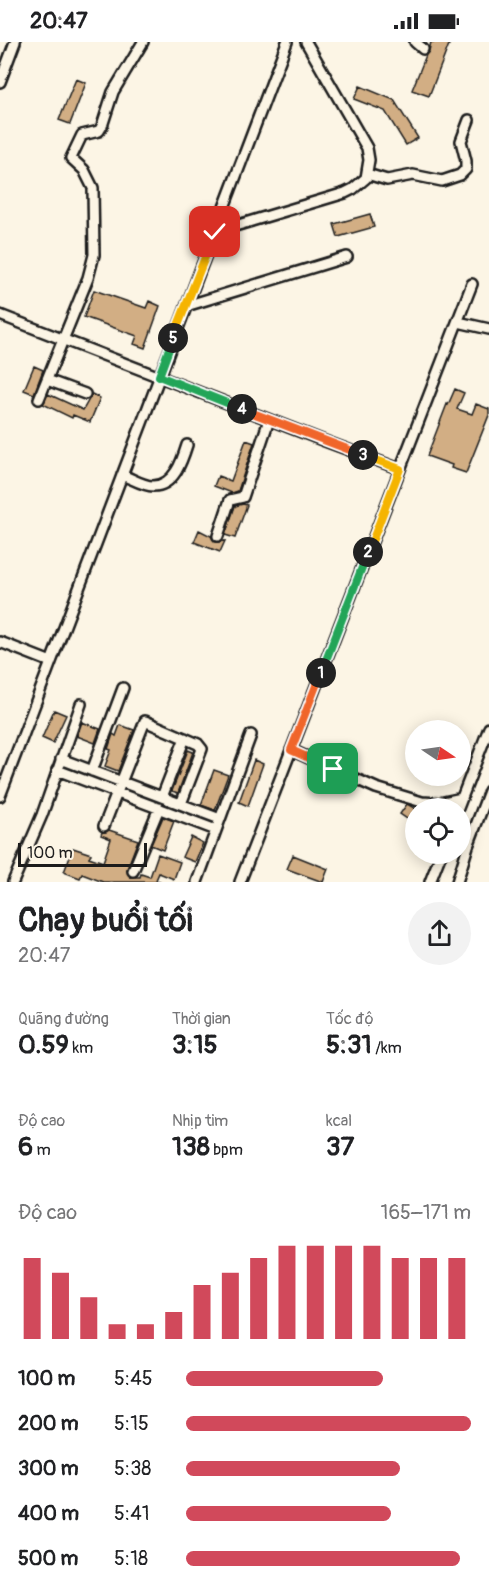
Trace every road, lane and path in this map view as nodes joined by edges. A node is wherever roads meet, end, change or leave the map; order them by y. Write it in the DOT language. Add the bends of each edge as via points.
graph roads {
  1 [pos="15,42"];
  2 [pos="143,42"];
  3 [pos="287,42"];
  4 [pos="306,42"];
  5 [pos="0,82"];
  6 [pos="469,120"];
  7 [pos="367,174"];
  8 [pos="215,232"];
  9 [pos="346,257"];
  10 [pos="472,284"];
  11 [pos="186,306"];
  12 [pos="0,315"];
  13 [pos="458,322"];
  14 [pos="489,330"];
  15 [pos="63,339"];
  16 [pos="159,376"];
  17 [pos="47,380"];
  18 [pos="85,394"];
  19 [pos="39,399"];
  20 [pos="269,420"];
  21 [pos="187,445"];
  22 [pos="400,469"];
  23 [pos="122,475"];
  24 [pos="218,536"];
  25 [pos="0,642"];
  26 [pos="51,662"];
  27 [pos="123,688"];
  28 [pos="81,704"];
  29 [pos="489,728"];
  30 [pos="251,735"];
  31 [pos="185,738"];
  32 [pos="291,750"];
  33 [pos="61,759"];
  34 [pos="57,770"];
  35 [pos="92,771"];
  36 [pos="120,782"];
  37 [pos="489,791"];
  38 [pos="116,792"];
  39 [pos="0,796"];
  40 [pos="162,797"];
  41 [pos="409,798"];
  42 [pos="462,798"];
  43 [pos="181,804"];
  44 [pos="159,808"];
  45 [pos="220,819"];
  46 [pos="104,826"];
  47 [pos="216,830"];
  48 [pos="437,864"];
  49 [pos="133,872"];
  50 [pos="13,882"];
  51 [pos="197,882"];
  52 [pos="240,882"];
  53 [pos="430,882"];
  54 [pos="457,882"];
  1 -- 5 [label="street"];
  2 -- 15 [label="street" via="113,92 99,131 82,135 72,158 93,188 95,245 88,278"];
  3 -- 8 [label="street"];
  4 -- 7 [label="street" via="367,148"];
  6 -- 7 [label="street" via="460,141 466,169 459,175 442,182 413,175 387,180"];
  7 -- 8 [label="street" via="345,193"];
  8 -- 11 [label="street"];
  9 -- 11 [label="street"];
  10 -- 13 [label="street"];
  11 -- 16 [label="street"];
  12 -- 15 [label="street"];
  13 -- 14 [label="street"];
  13 -- 22 [label="street"];
  15 -- 16 [label="street"];
  15 -- 17 [label="street"];
  16 -- 20 [label="street"];
  16 -- 23 [label="street"];
  17 -- 18 [label="street"];
  17 -- 19 [label="street"];
  20 -- 22 [label="street"];
  20 -- 24 [label="street" via="243,497 230,500"];
  21 -- 23 [label="street" via="175,474 157,486"];
  22 -- 32 [label="street"];
  23 -- 26 [label="street"];
  25 -- 26 [label="street"];
  26 -- 39 [label="street"];
  27 -- 35 [label="street"];
  28 -- 33 [label="street"];
  29 -- 42 [label="street"];
  30 -- 45 [label="street"];
  31 -- 36 [label="street" via="145,721"];
  31 -- 40 [label="street"];
  31 -- 43 [label="street" via="202,749"];
  32 -- 41 [label="street" via="376,788"];
  32 -- 52 [label="street"];
  33 -- 34 [label="street"];
  33 -- 35 [label="street"];
  34 -- 38 [label="street"];
  34 -- 50 [label="street"];
  35 -- 36 [label="street"];
  36 -- 38 [label="street"];
  36 -- 40 [label="street"];
  37 -- 54 [label="street"];
  38 -- 44 [label="street"];
  38 -- 46 [label="street"];
  40 -- 43 [label="street"];
  43 -- 45 [label="street"];
  44 -- 47 [label="street"];
  44 -- 49 [label="street"];
  45 -- 47 [label="street"];
  47 -- 51 [label="street"];
  48 -- 53 [label="street"];
}
